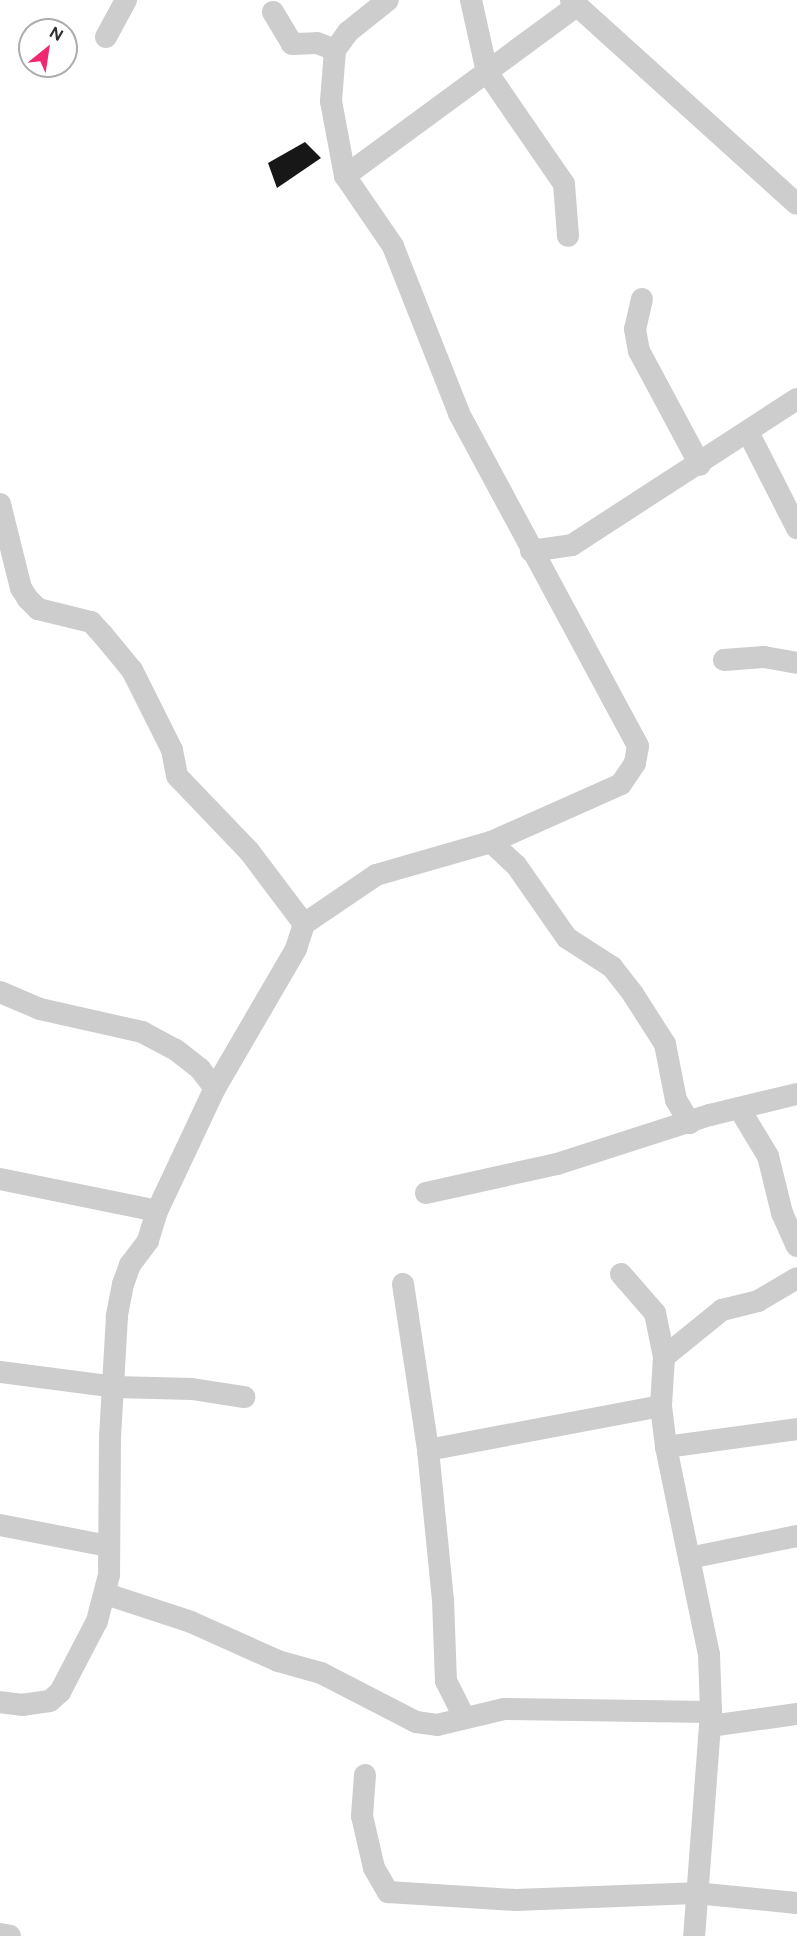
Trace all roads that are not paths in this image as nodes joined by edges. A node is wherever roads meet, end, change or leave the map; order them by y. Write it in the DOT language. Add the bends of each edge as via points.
graph roads {
  1 [pos="126,0"];
  2 [pos="388,0"];
  3 [pos="471,0"];
  4 [pos="574,3"];
  5 [pos="273,12"];
  6 [pos="106,37"];
  7 [pos="335,50"];
  8 [pos="487,72"];
  9 [pos="345,176"];
  10 [pos="797,204"];
  11 [pos="568,236"];
  12 [pos="642,298"];
  13 [pos="797,399"];
  14 [pos="748,432"];
  15 [pos="700,465"];
  16 [pos="0,504"];
  17 [pos="797,528"];
  18 [pos="531,551"];
  19 [pos="724,660"];
  20 [pos="797,663"];
  21 [pos="491,842"];
  22 [pos="304,924"];
  23 [pos="0,992"];
  24 [pos="215,1088"];
  25 [pos="797,1094"];
  26 [pos="740,1108"];
  27 [pos="690,1123"];
  28 [pos="0,1179"];
  29 [pos="426,1193"];
  30 [pos="157,1211"];
  31 [pos="797,1246"];
  32 [pos="621,1274"];
  33 [pos="797,1278"];
  34 [pos="404,1284"];
  35 [pos="664,1357"];
  36 [pos="0,1372"];
  37 [pos="115,1387"];
  38 [pos="244,1397"];
  39 [pos="661,1406"];
  40 [pos="797,1429"];
  41 [pos="666,1447"];
  42 [pos="429,1450"];
  43 [pos="0,1525"];
  44 [pos="797,1536"];
  45 [pos="108,1546"];
  46 [pos="689,1557"];
  47 [pos="106,1594"];
  48 [pos="0,1702"];
  49 [pos="797,1714"];
  50 [pos="464,1717"];
  51 [pos="710,1719"];
  52 [pos="365,1774"];
  53 [pos="695,1893"];
  54 [pos="797,1903"];
  55 [pos="0,1934"];
  56 [pos="10,1936"];
  57 [pos="694,1936"];
  1 -- 6 [label="street"];
  2 -- 7 [label="street" via="348,32"];
  3 -- 8 [label="street"];
  4 -- 8 [label="street"];
  4 -- 10 [label="street"];
  5 -- 7 [label="street" via="292,44 316,43"];
  7 -- 9 [label="street" via="331,100"];
  8 -- 9 [label="street"];
  8 -- 11 [label="street" via="564,184"];
  9 -- 18 [label="street" via="393,246 459,413"];
  12 -- 15 [label="street" via="635,329 639,351"];
  13 -- 14 [label="street"];
  14 -- 15 [label="street"];
  14 -- 17 [label="street"];
  15 -- 18 [label="street" via="572,544"];
  16 -- 22 [label="street" via="21,588 28,599 38,609 91,622 103,634 132,670 172,750 177,776 249,851"];
  18 -- 21 [label="street" via="638,746 635,763 621,784"];
  19 -- 20 [label="street" via="764,657"];
  21 -- 22 [label="street" via="376,874"];
  21 -- 27 [label="street" via="516,865 567,938 612,968 633,994 665,1044 676,1100"];
  22 -- 24 [label="street" via="296,949"];
  23 -- 24 [label="street" via="40,1009 142,1032 176,1050 200,1069"];
  24 -- 30 [label="street"];
  25 -- 26 [label="street"];
  26 -- 27 [label="street"];
  26 -- 31 [label="street" via="768,1156 782,1213"];
  27 -- 29 [label="street" via="557,1164"];
  28 -- 30 [label="street"];
  30 -- 37 [label="street" via="148,1241 130,1265 123,1284"];
  32 -- 35 [label="street" via="655,1313"];
  33 -- 35 [label="street" via="758,1300 722,1310"];
  34 -- 42 [label="street"];
  35 -- 39 [label="street"];
  36 -- 37 [label="street"];
  37 -- 38 [label="street" via="192,1389"];
  37 -- 45 [label="street"];
  39 -- 41 [label="street"];
  39 -- 42 [label="street"];
  40 -- 41 [label="street"];
  41 -- 46 [label="street"];
  42 -- 50 [label="street" via="446,1681"];
  43 -- 45 [label="street"];
  44 -- 46 [label="street"];
  45 -- 47 [label="street"];
  46 -- 51 [label="street" via="709,1654"];
  47 -- 48 [label="street" via="97,1621 60,1692 41,1705"];
  47 -- 50 [label="street" via="191,1622 278,1661 321,1673 416,1722 437,1725"];
  49 -- 51 [label="street"];
  50 -- 51 [label="street" via="504,1709"];
  51 -- 53 [label="street"];
  52 -- 53 [label="street" via="362,1816 374,1868 388,1892 516,1900"];
  53 -- 54 [label="street"];
  53 -- 57 [label="street"];
  55 -- 56 [label="street"];
}
